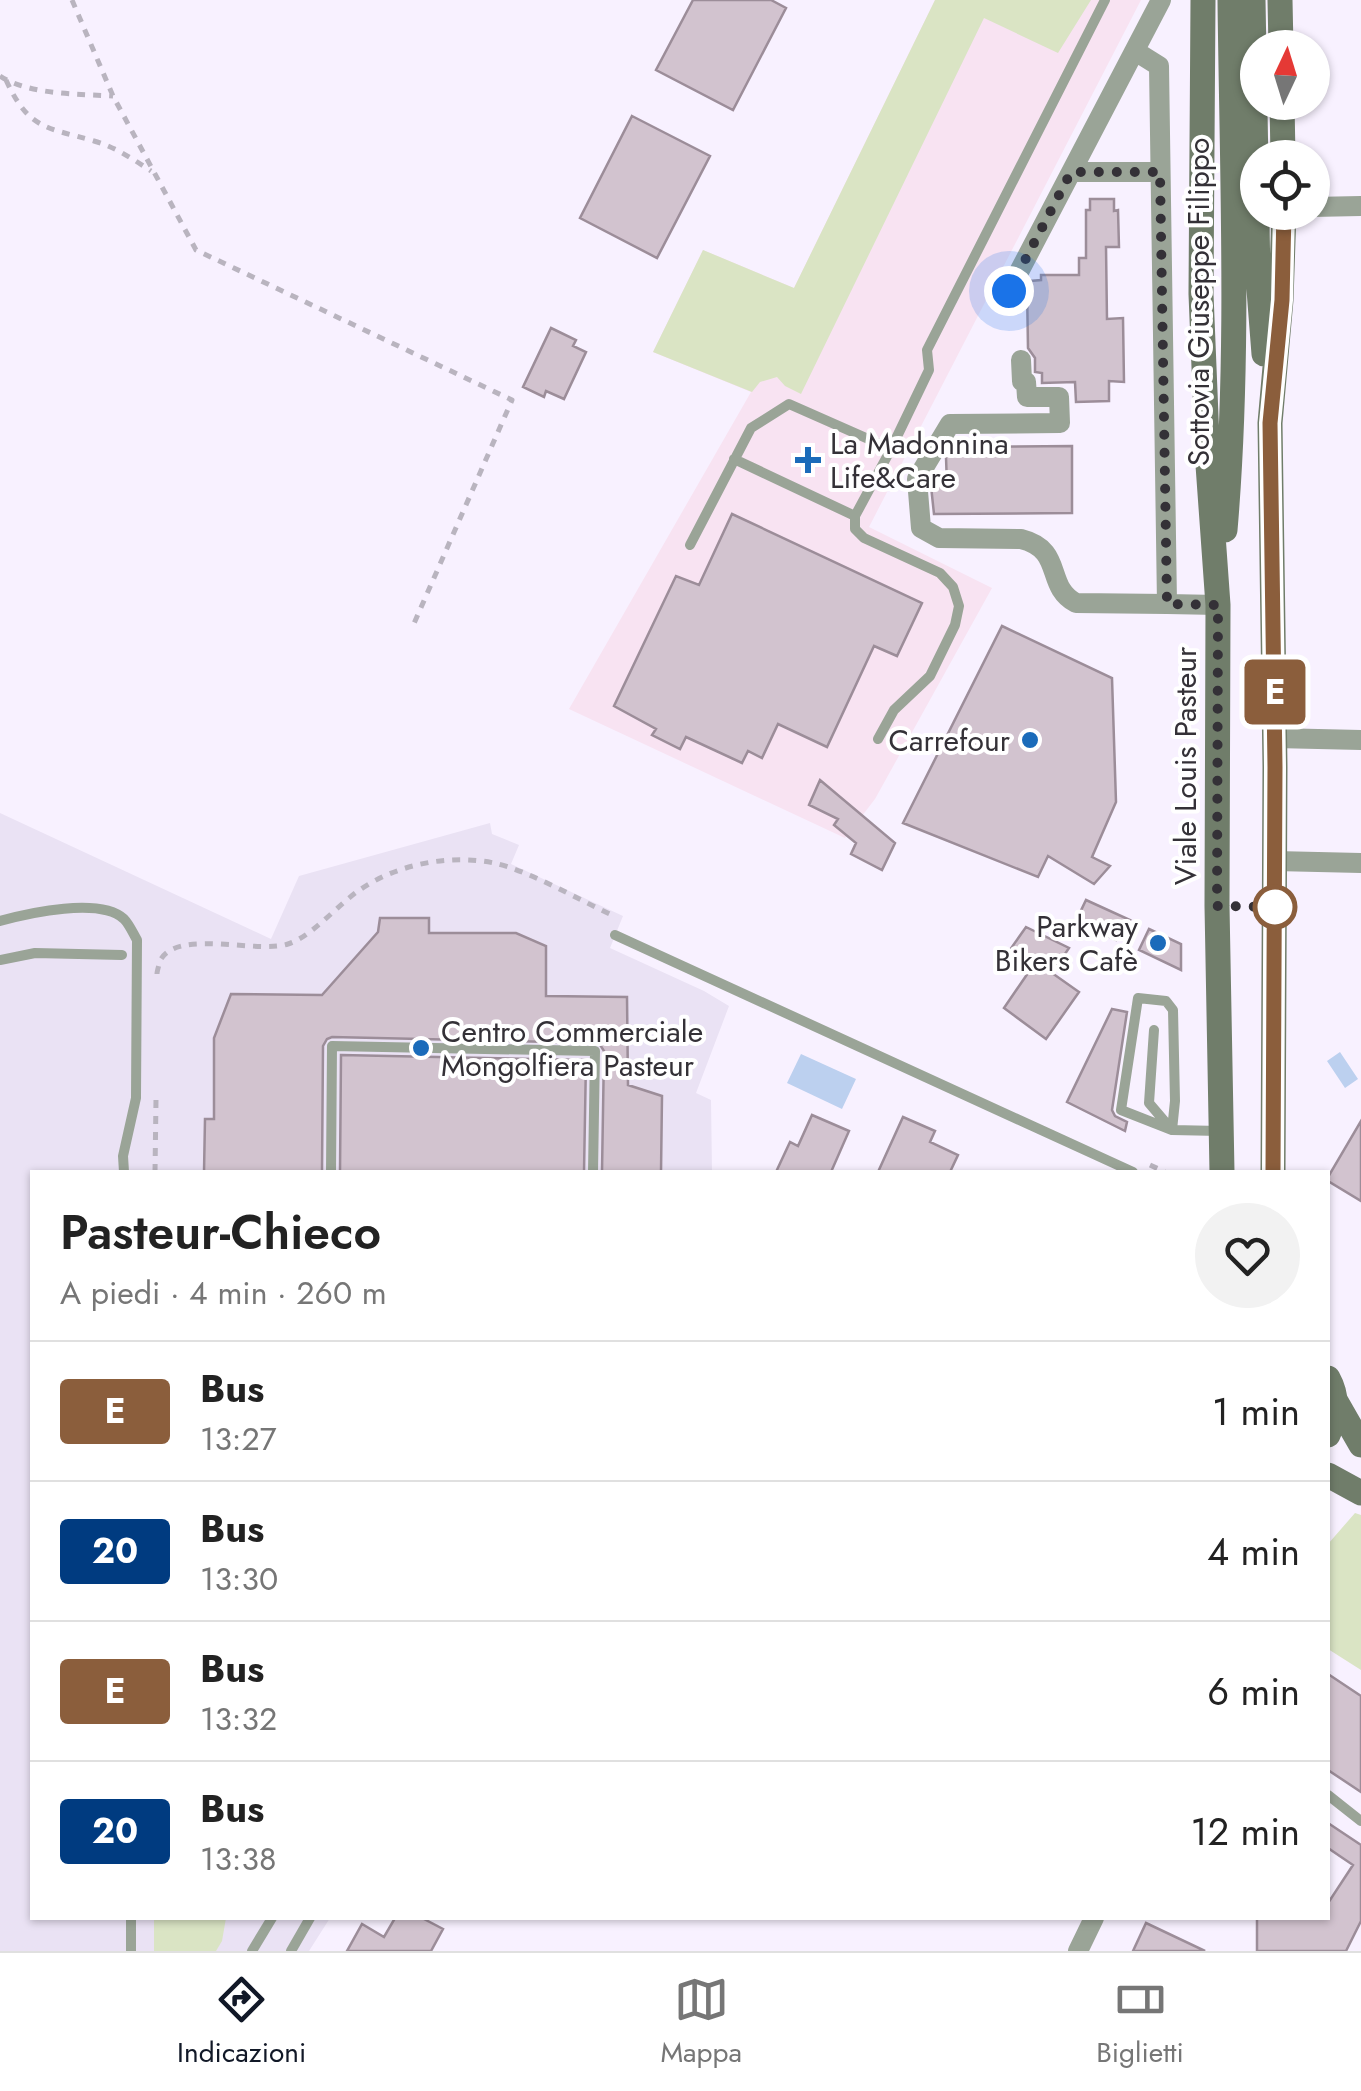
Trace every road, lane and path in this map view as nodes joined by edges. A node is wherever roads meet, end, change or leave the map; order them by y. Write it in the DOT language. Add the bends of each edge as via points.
graph roads {
  1 [pos="72,0"];
  2 [pos="1105,0"];
  3 [pos="1161,0"];
  4 [pos="1203,0"];
  5 [pos="1230,0"];
  6 [pos="1254,0"];
  7 [pos="1280,0"];
  8 [pos="1281,30"];
  9 [pos="1135,51"];
  10 [pos="3,78"];
  11 [pos="113,96"];
  12 [pos="154,172"];
  13 [pos="1071,172"];
  14 [pos="1160,172"];
  15 [pos="1361,206"];
  16 [pos="1330,207"];
  17 [pos="1284,230"];
  18 [pos="1009,291"];
  19 [pos="1022,360"];
  20 [pos="1270,423"];
  21 [pos="891,450"];
  22 [pos="734,459"];
  23 [pos="854,516"];
  24 [pos="690,545"];
  25 [pos="1167,604"];
  26 [pos="1218,605"];
  27 [pos="412,628"];
  28 [pos="1275,738"];
  29 [pos="878,739"];
  30 [pos="1361,740"];
  31 [pos="1275,862"];
  32 [pos="1361,863"];
  33 [pos="0,921"];
  34 [pos="628,922"];
  35 [pos="615,935"];
  36 [pos="122,955"];
  37 [pos="0,960"];
  38 [pos="156,976"];
  39 [pos="1154,1030"];
  40 [pos="156,1091"];
  41 [pos="1172,1130"];
  42 [pos="1221,1130"];
  43 [pos="1147,1164"];
  44 [pos="124,1170"];
  45 [pos="155,1170"];
  46 [pos="331,1170"];
  47 [pos="594,1170"];
  48 [pos="1129,1170"];
  49 [pos="1160,1170"];
  50 [pos="1222,1170"];
  51 [pos="1273,1170"];
  52 [pos="1331,1388"];
  53 [pos="1330,1431"];
  54 [pos="1361,1444"];
  55 [pos="1330,1476"];
  56 [pos="1361,1493"];
  57 [pos="1330,1797"];
  58 [pos="1361,1821"];
  59 [pos="131,1920"];
  60 [pos="271,1920"];
  61 [pos="309,1920"];
  62 [pos="1093,1920"];
  63 [pos="131,1951"];
  64 [pos="252,1951"];
  65 [pos="290,1951"];
  66 [pos="1078,1951"];
  1 -- 11 [label="path"];
  2 -- 21 [label="lane" via="927,350 929,370"];
  3 -- 9 [label="street"];
  4 -- 26 [label="main road, Viale Louis Pasteur" via="1202,294"];
  5 -- 26 [label="main road, Sottovia Giuseppe Filippo" via="1232,450"];
  6 -- 20 [label="main road, Sottovia Giuseppe Filippo" via="1258,276"];
  7 -- 8 [label="main road"];
  9 -- 13 [label="street"];
  9 -- 14 [label="street" via="1159,66"];
  10 -- 11 [label="path" via="46,92"];
  10 -- 12 [label="path" via="38,124 109,147"];
  11 -- 12 [label="path"];
  12 -- 27 [label="path" via="196,250 512,400"];
  13 -- 14 [label="street"];
  13 -- 18 [label="street"];
  14 -- 25 [label="street"];
  15 -- 16 [label="street"];
  17 -- 20 [label="main road"];
  19 -- 25 [label="street" via="1027,397 1059,397 1060,423 950,424 918,479 921,528 939,538 1030,541 1047,553 1064,594 1076,603"];
  20 -- 28 [label="main road"];
  21 -- 22 [label="lane" via="789,404 750,428"];
  21 -- 23 [label="lane"];
  22 -- 23 [label="lane"];
  22 -- 24 [label="lane"];
  23 -- 29 [label="lane" via="864,538 940,573 959,606 930,676 894,710"];
  25 -- 26 [label="street"];
  26 -- 42 [label="main road, Viale Louis Pasteur"];
  28 -- 30 [label="street"];
  28 -- 31 [label="main road"];
  31 -- 32 [label="street"];
  31 -- 51 [label="main road"];
  33 -- 44 [label="lane" via="73,908 110,910 137,940 136,1098"];
  34 -- 38 [label="path" via="520,872 454,860 384,876 288,944 171,950"];
  35 -- 48 [label="lane"];
  36 -- 37 [label="lane" via="35,953"];
  39 -- 41 [label="lane" via="1149,1102"];
  40 -- 45 [label="path"];
  41 -- 41 [label="lane" via="1173,1010 1166,1001 1138,998 1121,1110"];
  41 -- 42 [label="lane"];
  42 -- 50 [label="main road, Viale Louis Pasteur"];
  43 -- 49 [label="path"];
  46 -- 47 [label="lane" via="332,1046 595,1051"];
  52 -- 53 [label="main road"];
  52 -- 54 [label="main road"];
  55 -- 56 [label="main road"];
  57 -- 58 [label="lane"];
  59 -- 63 [label="lane"];
  60 -- 64 [label="lane"];
  61 -- 65 [label="lane"];
  62 -- 66 [label="street"];
}
